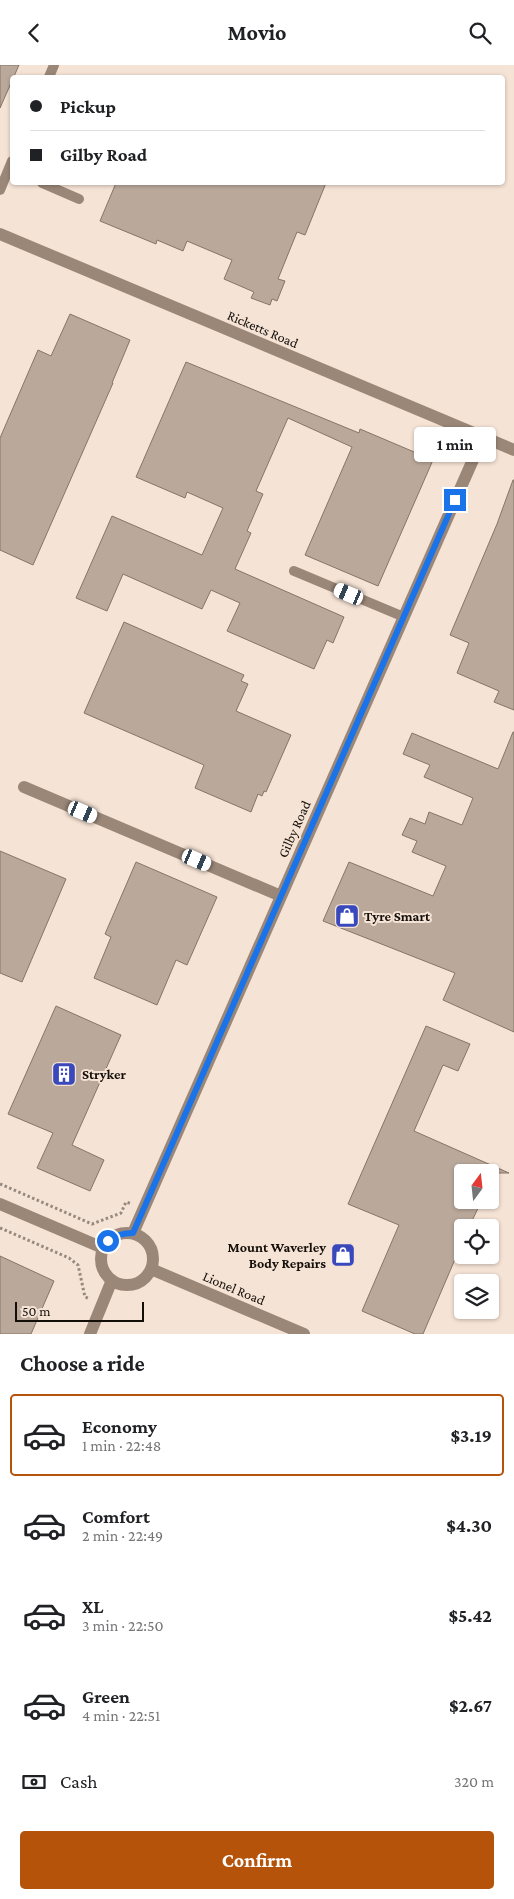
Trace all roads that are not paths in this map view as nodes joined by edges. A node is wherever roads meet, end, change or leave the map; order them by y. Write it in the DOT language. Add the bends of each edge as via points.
graph roads {
  1 [pos="9,166"];
  2 [pos="47,185"];
  3 [pos="0,190"];
  4 [pos="79,199"];
  5 [pos="0,234"];
  6 [pos="483,437"];
  7 [pos="514,450"];
  8 [pos="294,571"];
  9 [pos="404,617"];
  10 [pos="24,787"];
  11 [pos="281,896"];
  12 [pos="0,1204"];
  13 [pos="133,1233"];
  14 [pos="103,1248"];
  15 [pos="151,1269"];
  16 [pos="112,1280"];
  17 [pos="90,1334"];
  18 [pos="304,1334"];
  1 -- 3 [label="lane"];
  2 -- 4 [label="lane"];
  5 -- 6 [label="street, Ricketts Road"];
  6 -- 7 [label="street, Ricketts Road"];
  6 -- 9 [label="street, Gilby Road"];
  8 -- 9 [label="lane"];
  9 -- 11 [label="street, Gilby Road"];
  10 -- 11 [label="street"];
  11 -- 13 [label="street, Gilby Road"];
  12 -- 14 [label="street"];
  13 -- 14 [label="street" via="116,1235"];
  13 -- 15 [label="street" via="148,1243 154,1260"];
  14 -- 16 [label="street" via="102,1265"];
  15 -- 16 [label="street" via="140,1282 131,1285"];
  15 -- 18 [label="street, Lionel Road"];
  16 -- 17 [label="street"];
}
